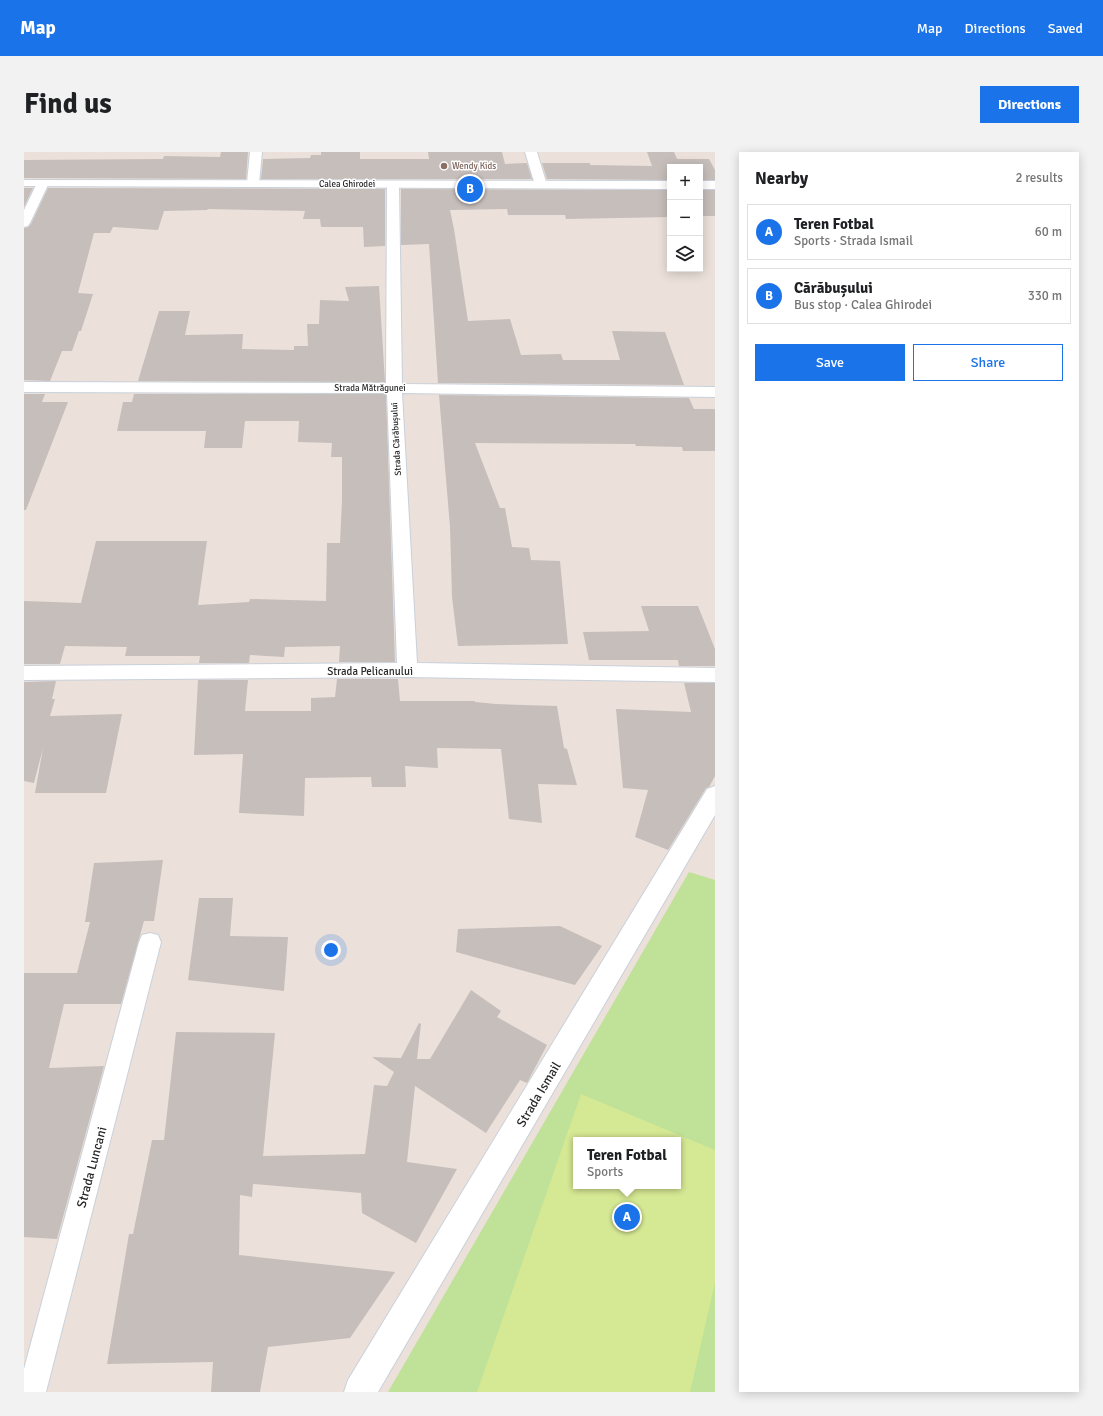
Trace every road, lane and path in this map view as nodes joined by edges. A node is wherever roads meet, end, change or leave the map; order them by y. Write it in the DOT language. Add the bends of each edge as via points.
graph roads {
  1 [pos="256,152"];
  2 [pos="531,152"];
  3 [pos="24,183"];
  4 [pos="42,183"];
  5 [pos="253,184"];
  6 [pos="393,184"];
  7 [pos="541,185"];
  8 [pos="667,185"];
  9 [pos="703,185"];
  10 [pos="715,185"];
  11 [pos="24,223"];
  12 [pos="24,387"];
  13 [pos="394,388"];
  14 [pos="715,392"];
  15 [pos="407,670"];
  16 [pos="24,673"];
  17 [pos="715,675"];
  18 [pos="715,795"];
  19 [pos="150,942"];
  20 [pos="32,1392"];
  21 [pos="360,1392"];
  1 -- 5 [label="street"];
  2 -- 7 [label="street"];
  3 -- 4 [label="street, Calea Ghirodei"];
  4 -- 5 [label="street, Calea Ghirodei"];
  4 -- 11 [label="street"];
  5 -- 6 [label="street, Calea Ghirodei"];
  6 -- 7 [label="street, Calea Ghirodei"];
  6 -- 13 [label="street, Strada Cărăbușului"];
  7 -- 8 [label="street, Calea Ghirodei"];
  9 -- 10 [label="street"];
  12 -- 13 [label="street, Strada Mătrăgunei"];
  13 -- 14 [label="street, Strada Mătrăgunei"];
  13 -- 15 [label="street, Strada Cărăbușului"];
  15 -- 16 [label="street, Strada Pelicanului"];
  15 -- 17 [label="street, Strada Pelicanului"];
  18 -- 21 [label="street, Strada Ismail"];
  19 -- 20 [label="lane, Strada Luncani"];
}
